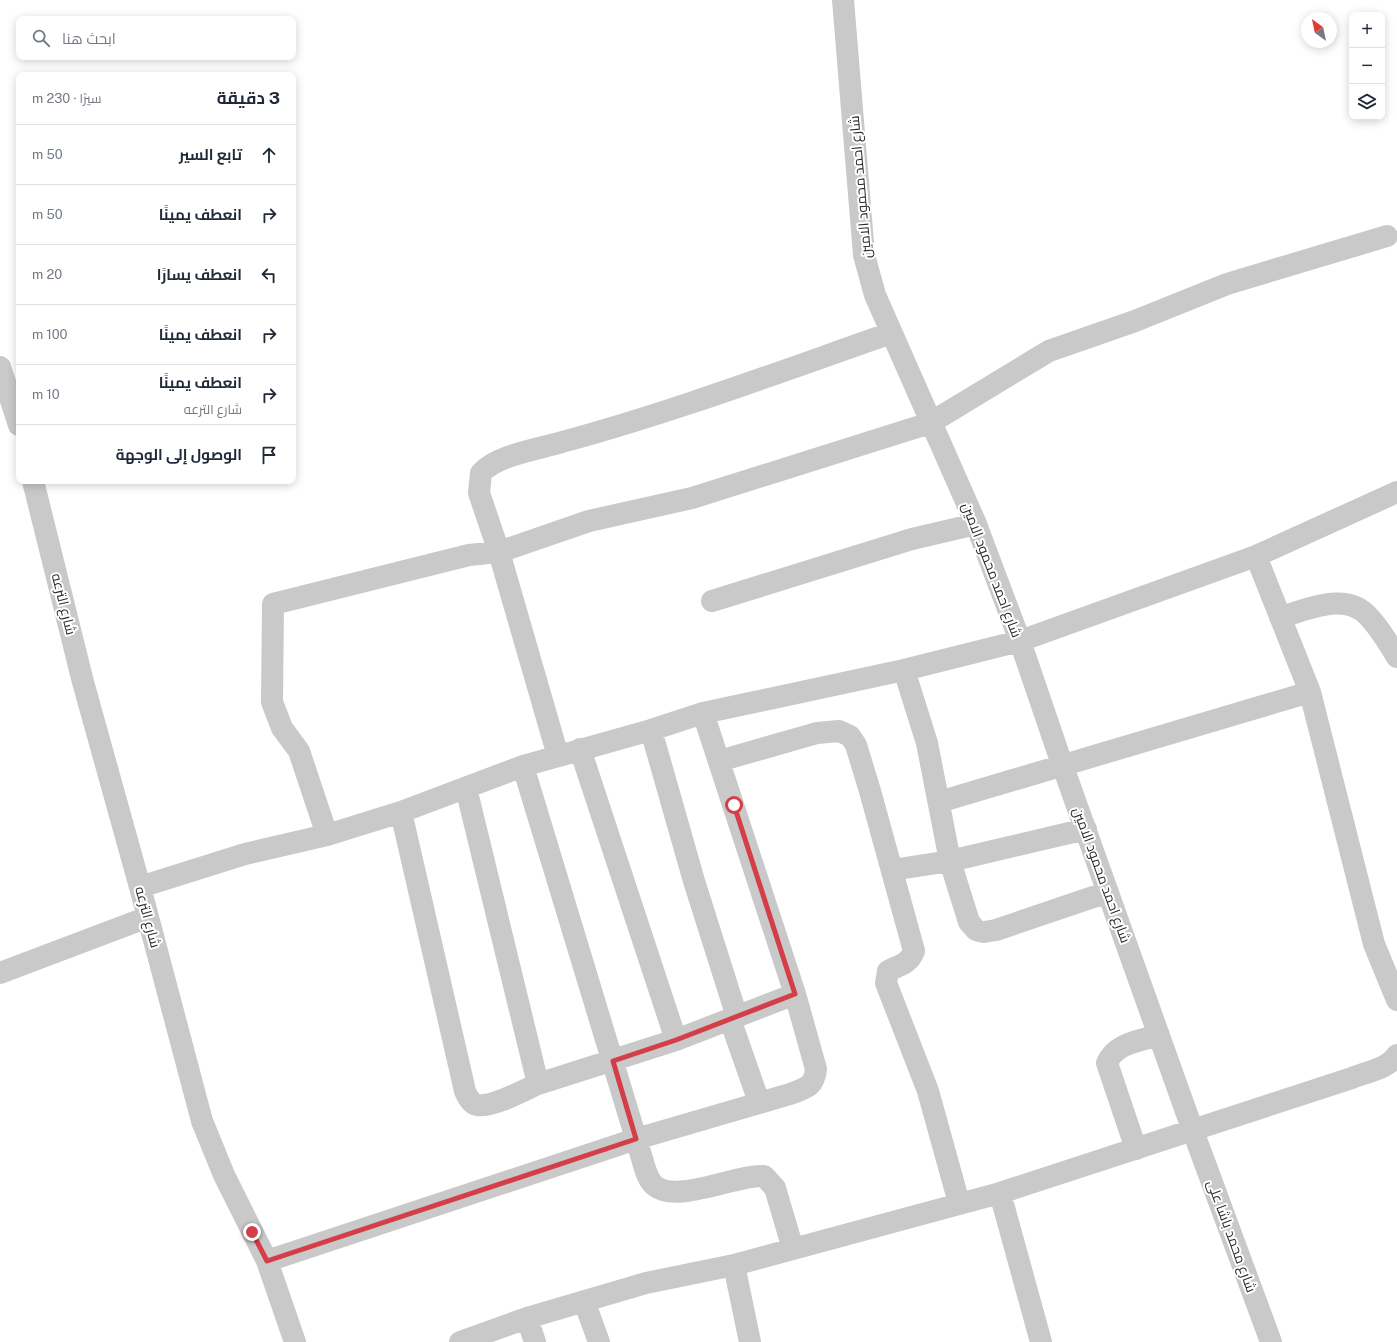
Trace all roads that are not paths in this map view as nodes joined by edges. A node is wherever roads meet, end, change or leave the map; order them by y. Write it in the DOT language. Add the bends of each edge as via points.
graph roads {
  1 [pos="843,0"];
  2 [pos="1387,236"];
  3 [pos="891,333"];
  4 [pos="0,367"];
  5 [pos="16,416"];
  6 [pos="930,423"];
  7 [pos="34,484"];
  8 [pos="1397,492"];
  9 [pos="976,524"];
  10 [pos="499,552"];
  11 [pos="1256,556"];
  12 [pos="712,601"];
  13 [pos="1280,617"];
  14 [pos="1020,641"];
  15 [pos="1397,657"];
  16 [pos="904,670"];
  17 [pos="1310,692"];
  18 [pos="703,713"];
  19 [pos="651,730"];
  20 [pos="580,749"];
  21 [pos="558,756"];
  22 [pos="719,761"];
  23 [pos="1062,764"];
  24 [pos="524,766"];
  25 [pos="466,788"];
  26 [pos="939,802"];
  27 [pos="401,812"];
  28 [pos="1086,830"];
  29 [pos="327,835"];
  30 [pos="950,861"];
  31 [pos="892,870"];
  32 [pos="140,887"];
  33 [pos="1108,892"];
  34 [pos="148,917"];
  35 [pos="0,973"];
  36 [pos="795,994"];
  37 [pos="1397,1000"];
  38 [pos="734,1018"];
  39 [pos="1159,1035"];
  40 [pos="676,1040"];
  41 [pos="1397,1055"];
  42 [pos="613,1061"];
  43 [pos="538,1084"];
  44 [pos="759,1102"];
  45 [pos="1193,1131"];
  46 [pos="636,1139"];
  47 [pos="1136,1149"];
  48 [pos="1000,1193"];
  49 [pos="959,1203"];
  50 [pos="793,1249"];
  51 [pos="267,1261"];
  52 [pos="734,1265"];
  53 [pos="584,1301"];
  54 [pos="527,1318"];
  55 [pos="295,1342"];
  56 [pos="460,1342"];
  57 [pos="535,1342"];
  58 [pos="599,1342"];
  59 [pos="750,1342"];
  60 [pos="1041,1342"];
  61 [pos="1271,1342"];
  1 -- 3 [label="street, شارع احمد محمود الامين" via="864,255 875,295"];
  2 -- 6 [label="street" via="1227,284 1135,321 1049,351"];
  3 -- 6 [label="street, شارع احمد محمود الامين"];
  3 -- 10 [label="street" via="620,426 511,457 486,467 481,473 479,493"];
  4 -- 5 [label="street"];
  6 -- 9 [label="street, شارع احمد محمود الامين"];
  6 -- 10 [label="street" via="692,498 589,520"];
  7 -- 32 [label="street, شارع الترعه" via="83,682"];
  8 -- 11 [label="street"];
  9 -- 12 [label="street" via="912,539"];
  9 -- 14 [label="street, شارع احمد محمود الامين"];
  10 -- 21 [label="street"];
  10 -- 29 [label="street" via="469,555 273,604 272,702 282,728 299,751"];
  11 -- 13 [label="street"];
  11 -- 14 [label="street"];
  13 -- 15 [label="street" via="1333,603 1348,603 1368,615"];
  13 -- 17 [label="street"];
  14 -- 16 [label="street"];
  14 -- 23 [label="street, شارع احمد محمود الامين"];
  16 -- 18 [label="street"];
  16 -- 26 [label="street" via="927,743"];
  17 -- 23 [label="street"];
  17 -- 37 [label="street" via="1374,944"];
  18 -- 19 [label="street"];
  18 -- 22 [label="street"];
  19 -- 20 [label="street"];
  19 -- 38 [label="street"];
  20 -- 21 [label="street"];
  20 -- 40 [label="street"];
  21 -- 24 [label="street"];
  22 -- 31 [label="street" via="817,733 839,731 850,736 856,746"];
  22 -- 36 [label="street"];
  23 -- 26 [label="street"];
  23 -- 28 [label="street, شارع احمد محمود الامين"];
  24 -- 25 [label="street"];
  24 -- 42 [label="street"];
  25 -- 27 [label="street"];
  25 -- 43 [label="street"];
  26 -- 30 [label="street"];
  27 -- 29 [label="street"];
  27 -- 43 [label="street" via="464,1091 474,1104 478,1105 496,1102"];
  28 -- 30 [label="street"];
  28 -- 33 [label="street, شارع احمد محمود الامين"];
  29 -- 32 [label="street" via="245,854"];
  30 -- 31 [label="street"];
  30 -- 33 [label="street" via="968,922 976,930 984,932 1035,918"];
  31 -- 49 [label="street" via="914,951 903,966 888,971 886,983 928,1092"];
  32 -- 34 [label="street, شارع الترعه"];
  33 -- 39 [label="street, شارع احمد محمود الامين"];
  34 -- 35 [label="street"];
  34 -- 51 [label="street, شارع الترعه" via="202,1121 224,1175"];
  36 -- 38 [label="street"];
  36 -- 44 [label="street" via="814,1058 815,1079 808,1087"];
  38 -- 40 [label="street"];
  38 -- 44 [label="street"];
  39 -- 45 [label="street, شارع احمد محمود الامين"];
  39 -- 47 [label="street" via="1120,1047 1113,1052 1107,1063"];
  40 -- 42 [label="street"];
  41 -- 45 [label="street" via="1394,1060 1382,1067"];
  42 -- 43 [label="street"];
  42 -- 46 [label="street"];
  44 -- 46 [label="street"];
  45 -- 47 [label="street"];
  45 -- 61 [label="street, شارع محمد باشا على"];
  46 -- 50 [label="street" via="650,1180 666,1191 696,1190 752,1176 768,1178 775,1188"];
  46 -- 51 [label="street"];
  47 -- 48 [label="street"];
  48 -- 49 [label="street"];
  48 -- 60 [label="street"];
  49 -- 50 [label="street"];
  50 -- 52 [label="street"];
  51 -- 55 [label="street, شارع الترعه"];
  52 -- 53 [label="street" via="646,1283"];
  52 -- 59 [label="street"];
  53 -- 54 [label="street"];
  53 -- 58 [label="street"];
  54 -- 56 [label="street"];
  54 -- 57 [label="street"];
}
